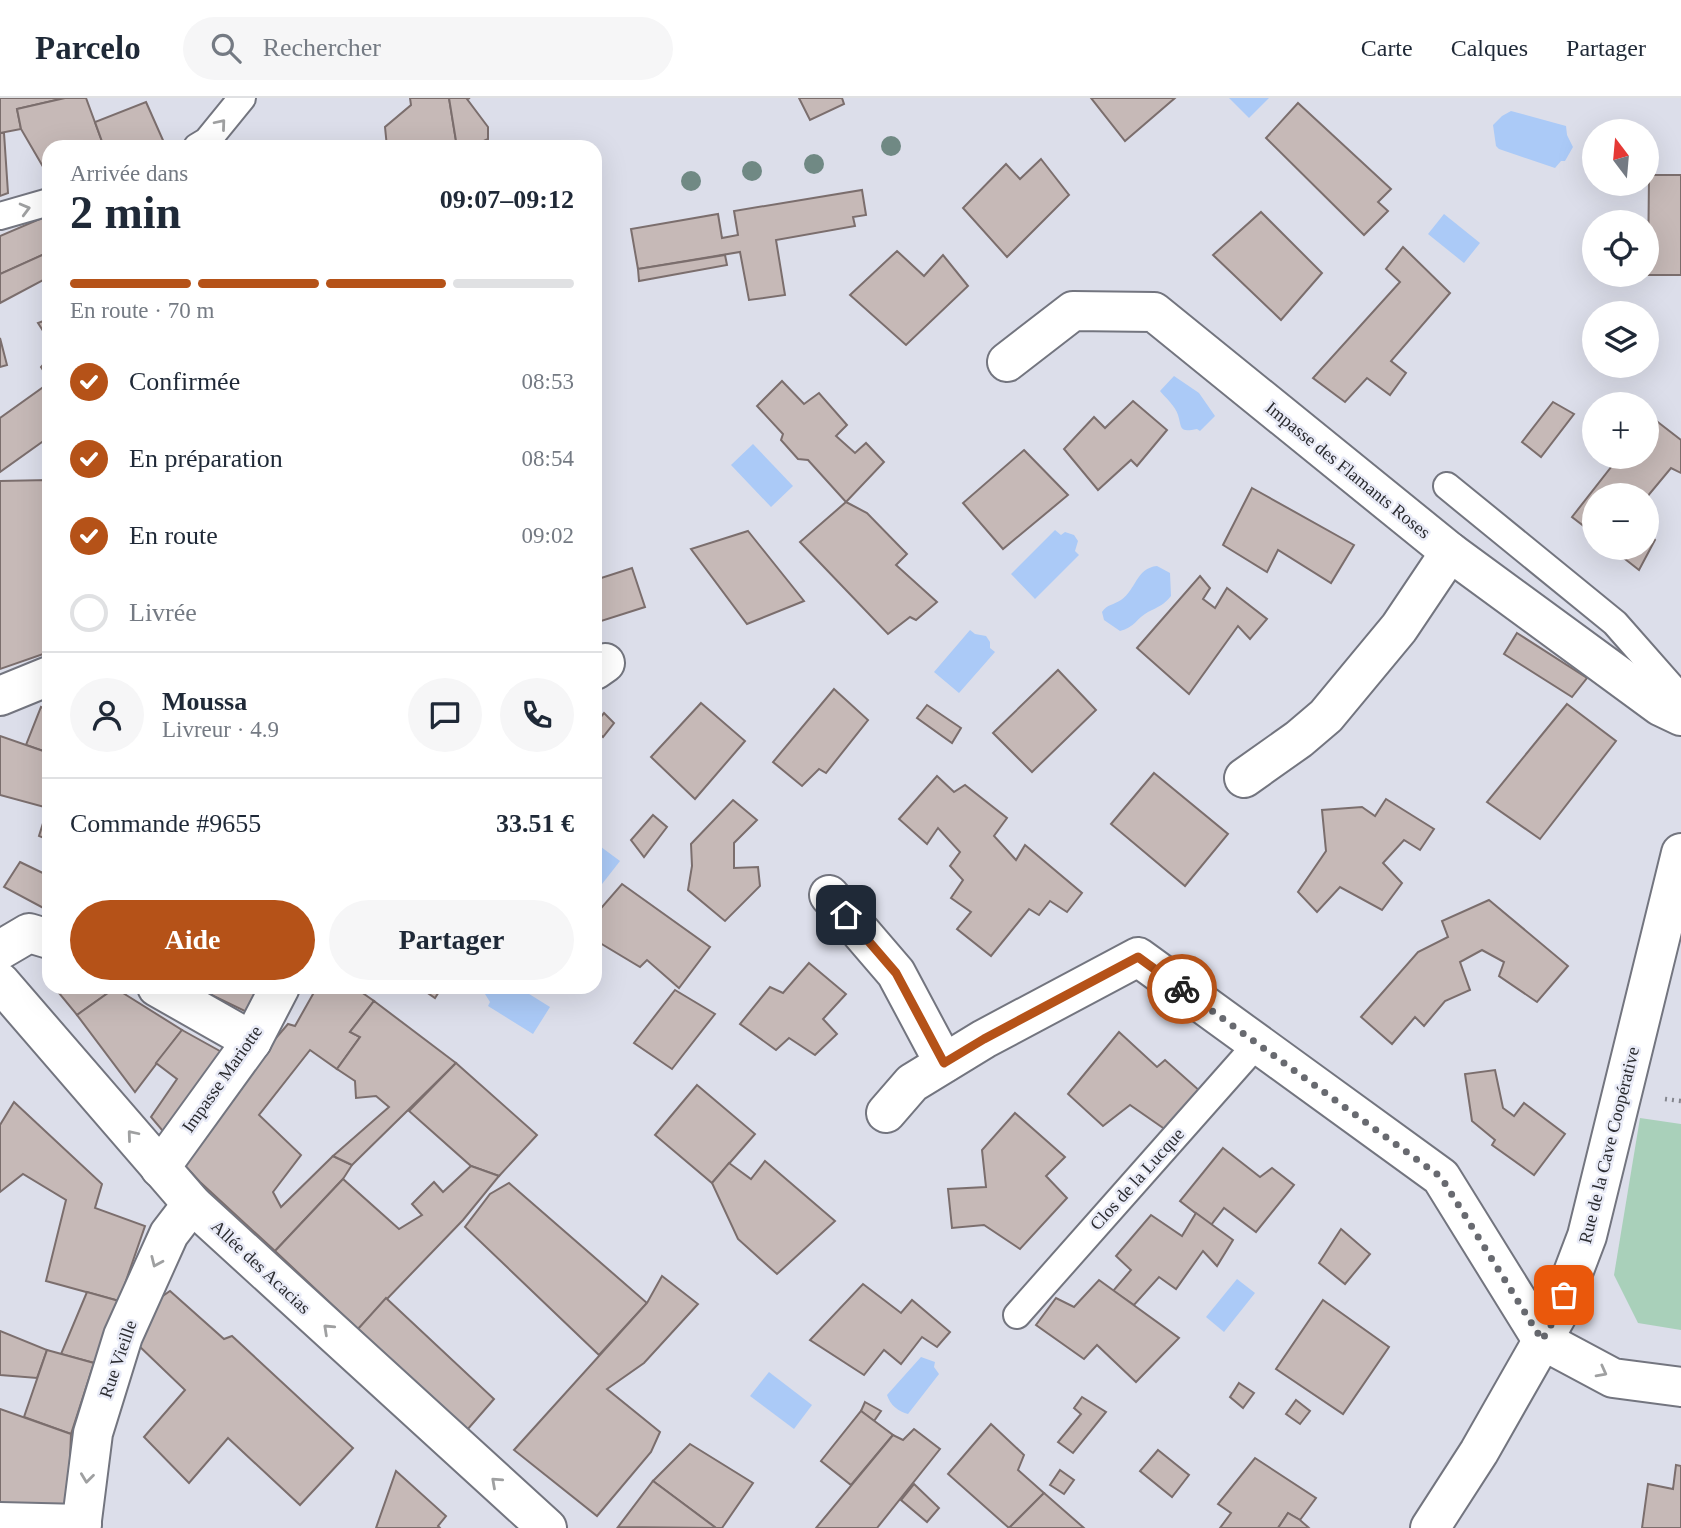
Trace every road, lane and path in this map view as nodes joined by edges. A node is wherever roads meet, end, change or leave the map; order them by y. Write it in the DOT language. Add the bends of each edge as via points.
graph roads {
  1 [pos="242,98"];
  2 [pos="207,140"];
  3 [pos="42,204"];
  4 [pos="0,216"];
  5 [pos="1007,362"];
  6 [pos="1447,486"];
  7 [pos="1450,552"];
  8 [pos="42,679"];
  9 [pos="0,696"];
  10 [pos="1681,698"];
  11 [pos="1681,716"];
  12 [pos="1244,778"];
  13 [pos="1681,853"];
  14 [pos="830,895"];
  15 [pos="42,937"];
  16 [pos="0,950"];
  17 [pos="0,982"];
  18 [pos="169,994"];
  19 [pos="276,994"];
  20 [pos="252,1041"];
  21 [pos="1257,1044"];
  22 [pos="944,1063"];
  23 [pos="886,1113"];
  24 [pos="160,1168"];
  25 [pos="192,1204"];
  26 [pos="1017,1315"];
  27 [pos="1542,1340"];
  28 [pos="1681,1387"];
  29 [pos="0,1522"];
  30 [pos="81,1526"];
  31 [pos="547,1528"];
  32 [pos="1430,1528"];
  2 -- 1 [label="lane, one-way"];
  4 -- 3 [label="lane, one-way"];
  5 -- 7 [label="street, Impasse des Flamants Roses" via="1073,311 1154,312"];
  6 -- 10 [label="lane" via="1615,623"];
  7 -- 11 [label="street, Impasse des Flamants Roses" via="1660,706"];
  7 -- 12 [label="street" via="1399,628 1326,716"];
  8 -- 9 [label="street"];
  13 -- 27 [label="street, Rue de la Cave Coopérative" via="1587,1237 1557,1315"];
  14 -- 22 [label="street" via="896,973"];
  15 -- 16 [label="street" via="29,933"];
  24 -- 17 [label="street, Allée des Acacias, one-way"];
  18 -- 20 [label="street"];
  19 -- 20 [label="street, Impasse Mariotte"];
  20 -- 24 [label="street, Impasse Mariotte"];
  21 -- 22 [label="street" via="1138,957"];
  21 -- 26 [label="lane, Clos de la Lucque"];
  21 -- 27 [label="street" via="1441,1177"];
  22 -- 23 [label="street" via="912,1083"];
  24 -- 25 [label="street, Allée des Acacias"];
  25 -- 30 [label="street, Rue Vieille, one-way" via="169,1234 123,1336 93,1433"];
  31 -- 25 [label="street, Allée des Acacias, one-way"];
  27 -- 28 [label="street, one-way" via="1613,1378"];
  27 -- 32 [label="street, Rue de la Cave Coopérative"];
  29 -- 30 [label="street"];
}
